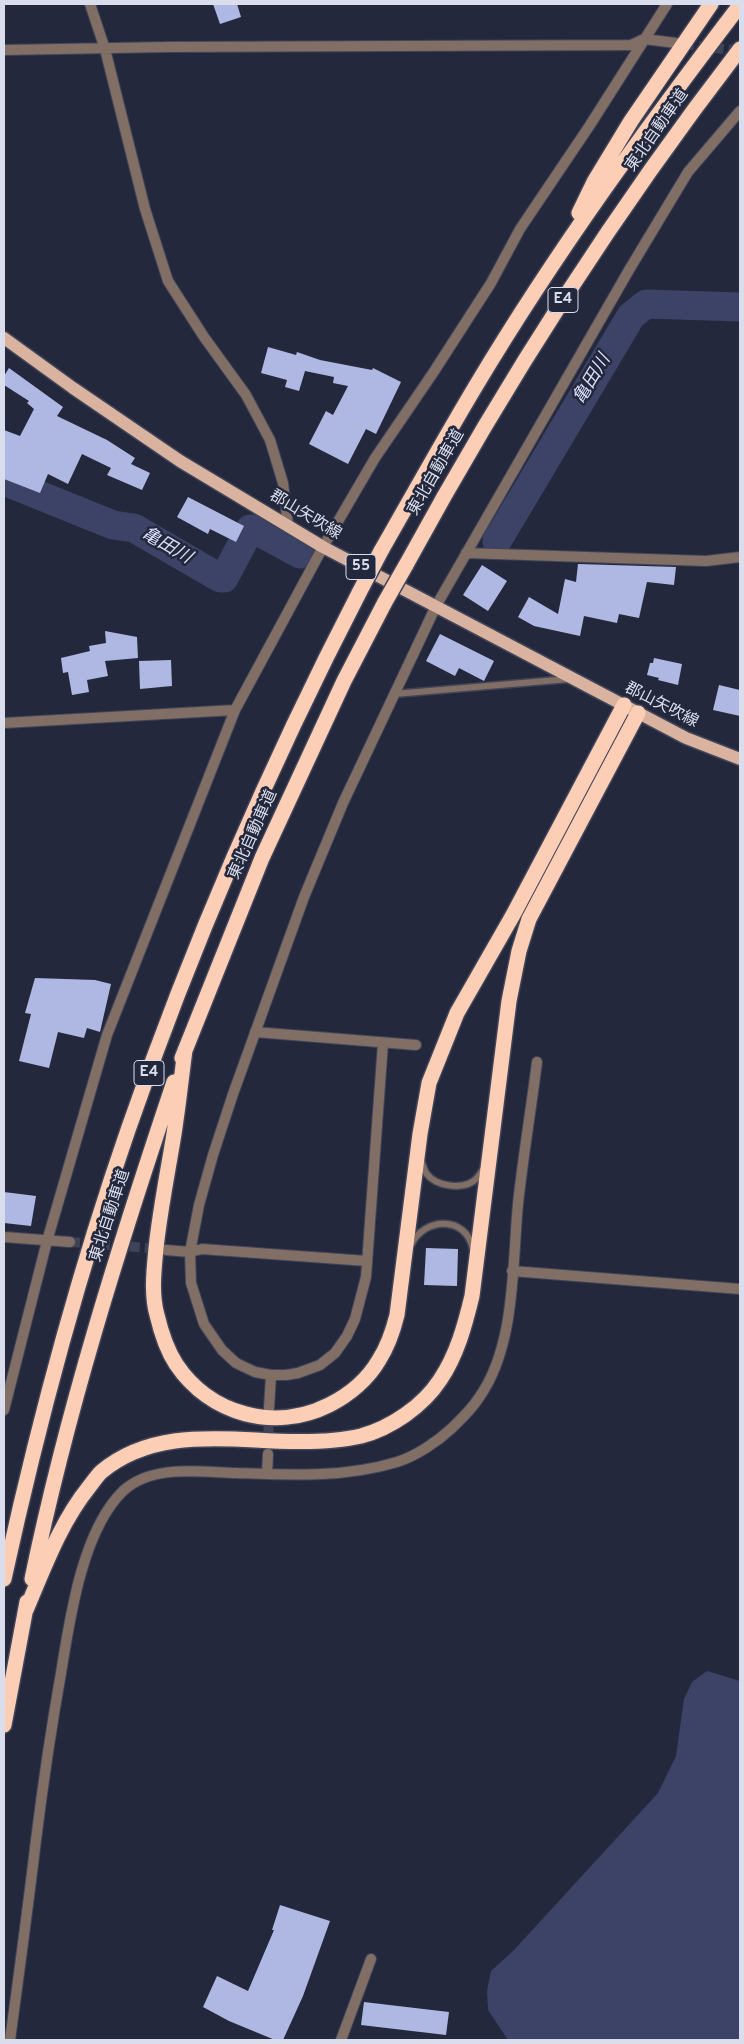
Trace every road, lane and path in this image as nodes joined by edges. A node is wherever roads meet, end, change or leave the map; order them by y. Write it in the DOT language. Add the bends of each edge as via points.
graph roads {
  1 [pos="90,4"];
  2 [pos="667,4"];
  3 [pos="711,4"];
  4 [pos="740,5"];
  5 [pos="644,39"];
  6 [pos="684,44"];
  7 [pos="105,49"];
  8 [pos="740,49"];
  9 [pos="4,50"];
  10 [pos="740,111"];
  11 [pos="558,257"];
  12 [pos="4,338"];
  13 [pos="288,524"];
  14 [pos="323,547"];
  15 [pos="466,553"];
  16 [pos="740,557"];
  17 [pos="436,606"];
  18 [pos="573,678"];
  19 [pos="394,694"];
  20 [pos="624,705"];
  21 [pos="235,710"];
  22 [pos="638,713"];
  23 [pos="4,723"];
  24 [pos="740,759"];
  25 [pos="256,1032"];
  26 [pos="383,1042"];
  27 [pos="416,1045"];
  28 [pos="185,1050"];
  29 [pos="537,1062"];
  30 [pos="492,1148"];
  31 [pos="418,1153"];
  32 [pos="4,1237"];
  33 [pos="47,1241"];
  34 [pos="70,1242"];
  35 [pos="166,1250"];
  36 [pos="190,1252"];
  37 [pos="405,1257"];
  38 [pos="367,1261"];
  39 [pos="476,1266"];
  40 [pos="512,1271"];
  41 [pos="740,1289"];
  42 [pos="271,1375"];
  43 [pos="269,1408"];
  44 [pos="4,1410"];
  45 [pos="268,1454"];
  46 [pos="266,1474"];
  47 [pos="4,1579"];
  48 [pos="26,1610"];
  49 [pos="4,1725"];
  50 [pos="372,1959"];
  51 [pos="10,2040"];
  52 [pos="341,2040"];
  1 -- 7 [label="street"];
  2 -- 5 [label="street"];
  3 -- 6 [label="highway"];
  4 -- 11 [label="highway, 東北自動車道 / E4" via="670,97"];
  5 -- 6 [label="street"];
  5 -- 7 [label="street" via="631,45"];
  5 -- 14 [label="street" via="520,229 491,283 375,458"];
  6 -- 11 [label="highway" via="594,182"];
  7 -- 9 [label="street"];
  7 -- 13 [label="street" via="145,209 168,281 246,395 270,440 283,483"];
  8 -- 28 [label="highway, 東北自動車道 / E4, bridge" via="700,101 543,330 451,482 344,681 262,858"];
  10 -- 15 [label="street" via="688,172"];
  11 -- 47 [label="highway, 東北自動車道 / E4, bridge" via="478,383 381,551 320,668 209,916 146,1079 103,1205 54,1373"];
  12 -- 13 [label="main road, 郡山矢吹線 / 55" via="180,461"];
  13 -- 14 [label="main road, 郡山矢吹線 / 55"];
  14 -- 17 [label="main road, 郡山矢吹線 / 55"];
  14 -- 21 [label="street"];
  15 -- 16 [label="street" via="706,560"];
  15 -- 17 [label="street"];
  17 -- 18 [label="main road, 郡山矢吹線 / 55"];
  17 -- 19 [label="street"];
  18 -- 19 [label="lane"];
  18 -- 20 [label="main road, 郡山矢吹線 / 55"];
  19 -- 25 [label="street" via="343,803 304,898"];
  20 -- 22 [label="main road, 郡山矢吹線 / 55"];
  20 -- 31 [label="highway" via="458,1013 429,1083"];
  21 -- 23 [label="street"];
  21 -- 33 [label="street" via="106,1035"];
  22 -- 24 [label="main road, 郡山矢吹線 / 55" via="686,738"];
  22 -- 30 [label="highway" via="529,919 518,951"];
  25 -- 26 [label="street"];
  25 -- 36 [label="street" via="213,1155"];
  26 -- 27 [label="street"];
  26 -- 38 [label="street"];
  28 -- 37 [label="highway" via="160,1211 153,1286 156,1314 165,1342 176,1365 194,1384 216,1403 256,1418 295,1417 319,1410 342,1398 379,1361 390,1341"];
  28 -- 48 [label="highway, 東北自動車道 / E4" via="102,1302 56,1474"];
  29 -- 40 [label="street"];
  30 -- 31 [label="lane" via="477,1179 464,1185 450,1186 436,1182 426,1173"];
  30 -- 39 [label="highway"];
  31 -- 37 [label="highway"];
  32 -- 33 [label="street"];
  33 -- 34 [label="street"];
  33 -- 44 [label="street"];
  35 -- 36 [label="street"];
  36 -- 38 [label="street" via="202,1249"];
  36 -- 42 [label="street" via="192,1283 204,1324 212,1337 236,1363"];
  37 -- 39 [label="lane" via="415,1236 422,1230 441,1223 456,1224 472,1243"];
  38 -- 42 [label="street" via="355,1319 335,1353 320,1365 298,1373"];
  39 -- 48 [label="highway" via="464,1328 452,1359 426,1398 391,1423 361,1436 267,1441 209,1437 180,1439 126,1455 100,1473 77,1503"];
  40 -- 41 [label="street"];
  40 -- 46 [label="street" via="501,1350 491,1376 480,1398 442,1437 400,1461 359,1472 323,1476"];
  42 -- 43 [label="street"];
  45 -- 46 [label="street"];
  46 -- 51 [label="street" via="184,1472 142,1479 124,1490 100,1523 80,1578 66,1639 48,1748"];
  48 -- 49 [label="highway, 東北自動車道 / E4"];
  50 -- 52 [label="street"];
}
